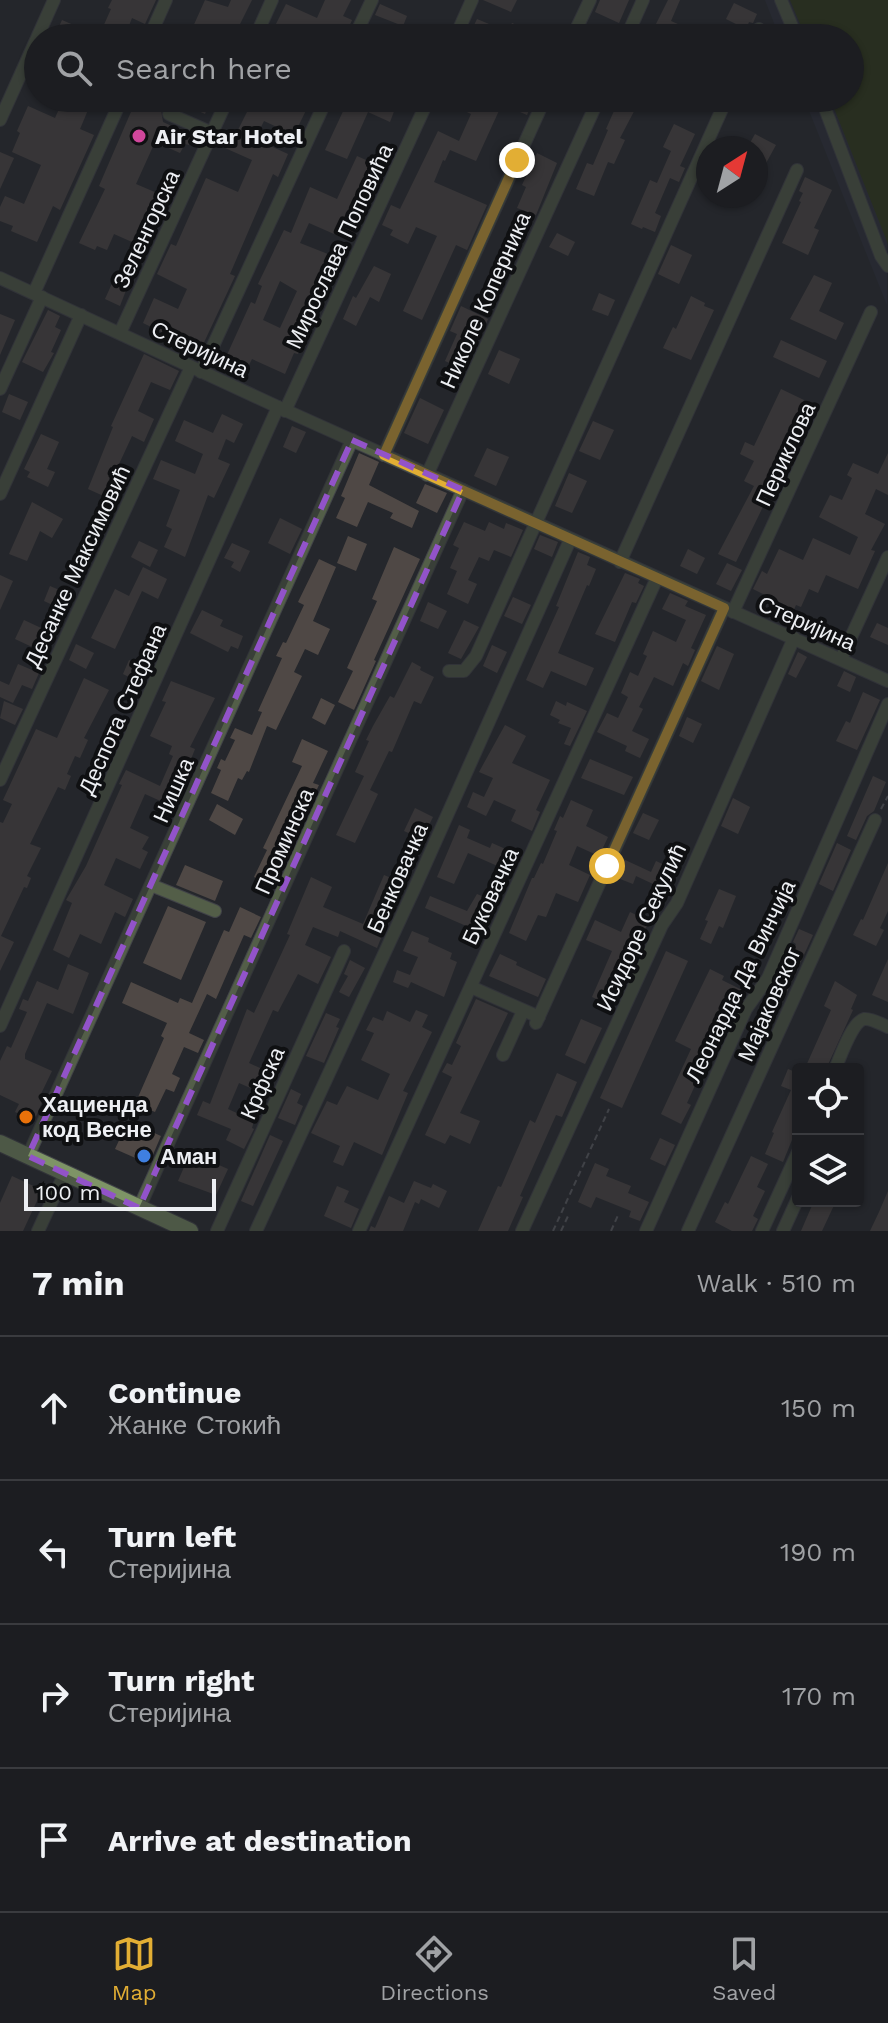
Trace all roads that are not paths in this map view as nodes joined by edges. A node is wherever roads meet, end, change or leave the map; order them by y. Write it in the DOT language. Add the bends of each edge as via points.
graph roads {
  1 [pos="54,0"];
  2 [pos="166,0"];
  3 [pos="272,0"];
  4 [pos="372,0"];
  5 [pos="472,0"];
  6 [pos="590,0"];
  7 [pos="643,0"];
  8 [pos="781,0"];
  9 [pos="43,24"];
  10 [pos="155,24"];
  11 [pos="261,24"];
  12 [pos="361,24"];
  13 [pos="461,24"];
  14 [pos="579,24"];
  15 [pos="632,24"];
  16 [pos="791,24"];
  17 [pos="24,67"];
  18 [pos="116,112"];
  19 [pos="222,112"];
  20 [pos="320,112"];
  21 [pos="422,112"];
  22 [pos="539,112"];
  23 [pos="593,112"];
  24 [pos="721,112"];
  25 [pos="826,112"];
  26 [pos="169,114"];
  27 [pos="0,120"];
  28 [pos="212,133"];
  29 [pos="797,170"];
  30 [pos="888,266"];
  31 [pos="0,278"];
  32 [pos="38,295"];
  33 [pos="871,312"];
  34 [pos="81,315"];
  35 [pos="120,333"];
  36 [pos="196,370"];
  37 [pos="0,389"];
  38 [pos="282,409"];
  39 [pos="352,440"];
  40 [pos="384,455"];
  41 [pos="427,475"];
  42 [pos="463,490"];
  43 [pos="0,494"];
  44 [pos="535,524"];
  45 [pos="570,540"];
  46 [pos="888,557"];
  47 [pos="620,562"];
  48 [pos="657,578"];
  49 [pos="728,610"];
  50 [pos="794,638"];
  51 [pos="841,659"];
  52 [pos="449,671"];
  53 [pos="888,681"];
  54 [pos="888,704"];
  55 [pos="0,780"];
  56 [pos="875,820"];
  57 [pos="151,885"];
  58 [pos="215,911"];
  59 [pos="344,951"];
  60 [pos="471,987"];
  61 [pos="523,1011"];
  62 [pos="0,1026"];
  63 [pos="888,1027"];
  64 [pos="503,1055"];
  65 [pos="838,1063"];
  66 [pos="0,1143"];
  67 [pos="28,1156"];
  68 [pos="792,1165"];
  69 [pos="65,1173"];
  70 [pos="794,1207"];
  71 [pos="139,1208"];
  72 [pos="38,1231"];
  73 [pos="190,1231"];
  74 [pos="217,1231"];
  75 [pos="256,1231"];
  76 [pos="359,1231"];
  77 [pos="522,1231"];
  78 [pos="646,1231"];
  79 [pos="688,1231"];
  80 [pos="762,1231"];
  81 [pos="783,1231"];
  1 -- 9 [label="street"];
  2 -- 10 [label="street"];
  3 -- 11 [label="street"];
  4 -- 12 [label="street"];
  5 -- 13 [label="street"];
  6 -- 14 [label="street"];
  7 -- 15 [label="street"];
  8 -- 16 [label="street"];
  17 -- 27 [label="street"];
  18 -- 32 [label="street"];
  19 -- 28 [label="street, Зеленгорска"];
  20 -- 36 [label="street, Десанке Максимовић"];
  21 -- 38 [label="street, Мирослава Поповића"];
  22 -- 40 [label="street"];
  23 -- 41 [label="street, Николе Коперника"];
  24 -- 44 [label="street"];
  25 -- 30 [label="street"];
  26 -- 28 [label="street"];
  28 -- 35 [label="street, Зеленгорска"];
  29 -- 47 [label="street"];
  31 -- 32 [label="street, Стеријина"];
  32 -- 34 [label="street, Стеријина"];
  32 -- 37 [label="street"];
  33 -- 49 [label="street, Периклова"];
  34 -- 35 [label="street, Стеријина"];
  34 -- 43 [label="street"];
  35 -- 36 [label="street, Стеријина"];
  36 -- 38 [label="street, Стеријина"];
  36 -- 55 [label="street, Десанке Максимовић"];
  38 -- 39 [label="street, Стеријина"];
  38 -- 62 [label="street, Деспота Стефана"];
  39 -- 40 [label="street, Стеријина"];
  39 -- 57 [label="street, Нишка"];
  40 -- 41 [label="street, Стеријина"];
  41 -- 42 [label="street, Стеријина"];
  42 -- 44 [label="street, Стеријина"];
  42 -- 71 [label="street, Проминска"];
  44 -- 45 [label="street, Стеријина"];
  44 -- 52 [label="street" via="472,664 464,671"];
  45 -- 47 [label="street, Стеријина"];
  45 -- 75 [label="street, Бенковачка"];
  46 -- 51 [label="street"];
  47 -- 48 [label="street, Стеријина"];
  48 -- 49 [label="street, Стеријина"];
  48 -- 60 [label="street, Буковачка"];
  49 -- 50 [label="street, Стеријина"];
  49 -- 61 [label="street, Периклова" via="537,1020"];
  50 -- 51 [label="street, Стеријина"];
  50 -- 77 [label="street, Исидоре Секулић" via="677,903 662,925"];
  51 -- 53 [label="street, Стеријина"];
  54 -- 78 [label="street, Леонарда Да Винчија" via="768,978 746,1009"];
  56 -- 79 [label="street, Мајаковског"];
  57 -- 58 [label="street"];
  57 -- 67 [label="street, Нишка"];
  59 -- 74 [label="street, Крфска"];
  60 -- 61 [label="street"];
  60 -- 76 [label="street, Буковачка"];
  61 -- 64 [label="street"];
  63 -- 65 [label="street" via="860,1021"];
  66 -- 67 [label="main road"];
  67 -- 69 [label="main road"];
  68 -- 80 [label="street"];
  69 -- 71 [label="main road"];
  69 -- 72 [label="street"];
  70 -- 81 [label="street"];
  71 -- 73 [label="main road"];
}
